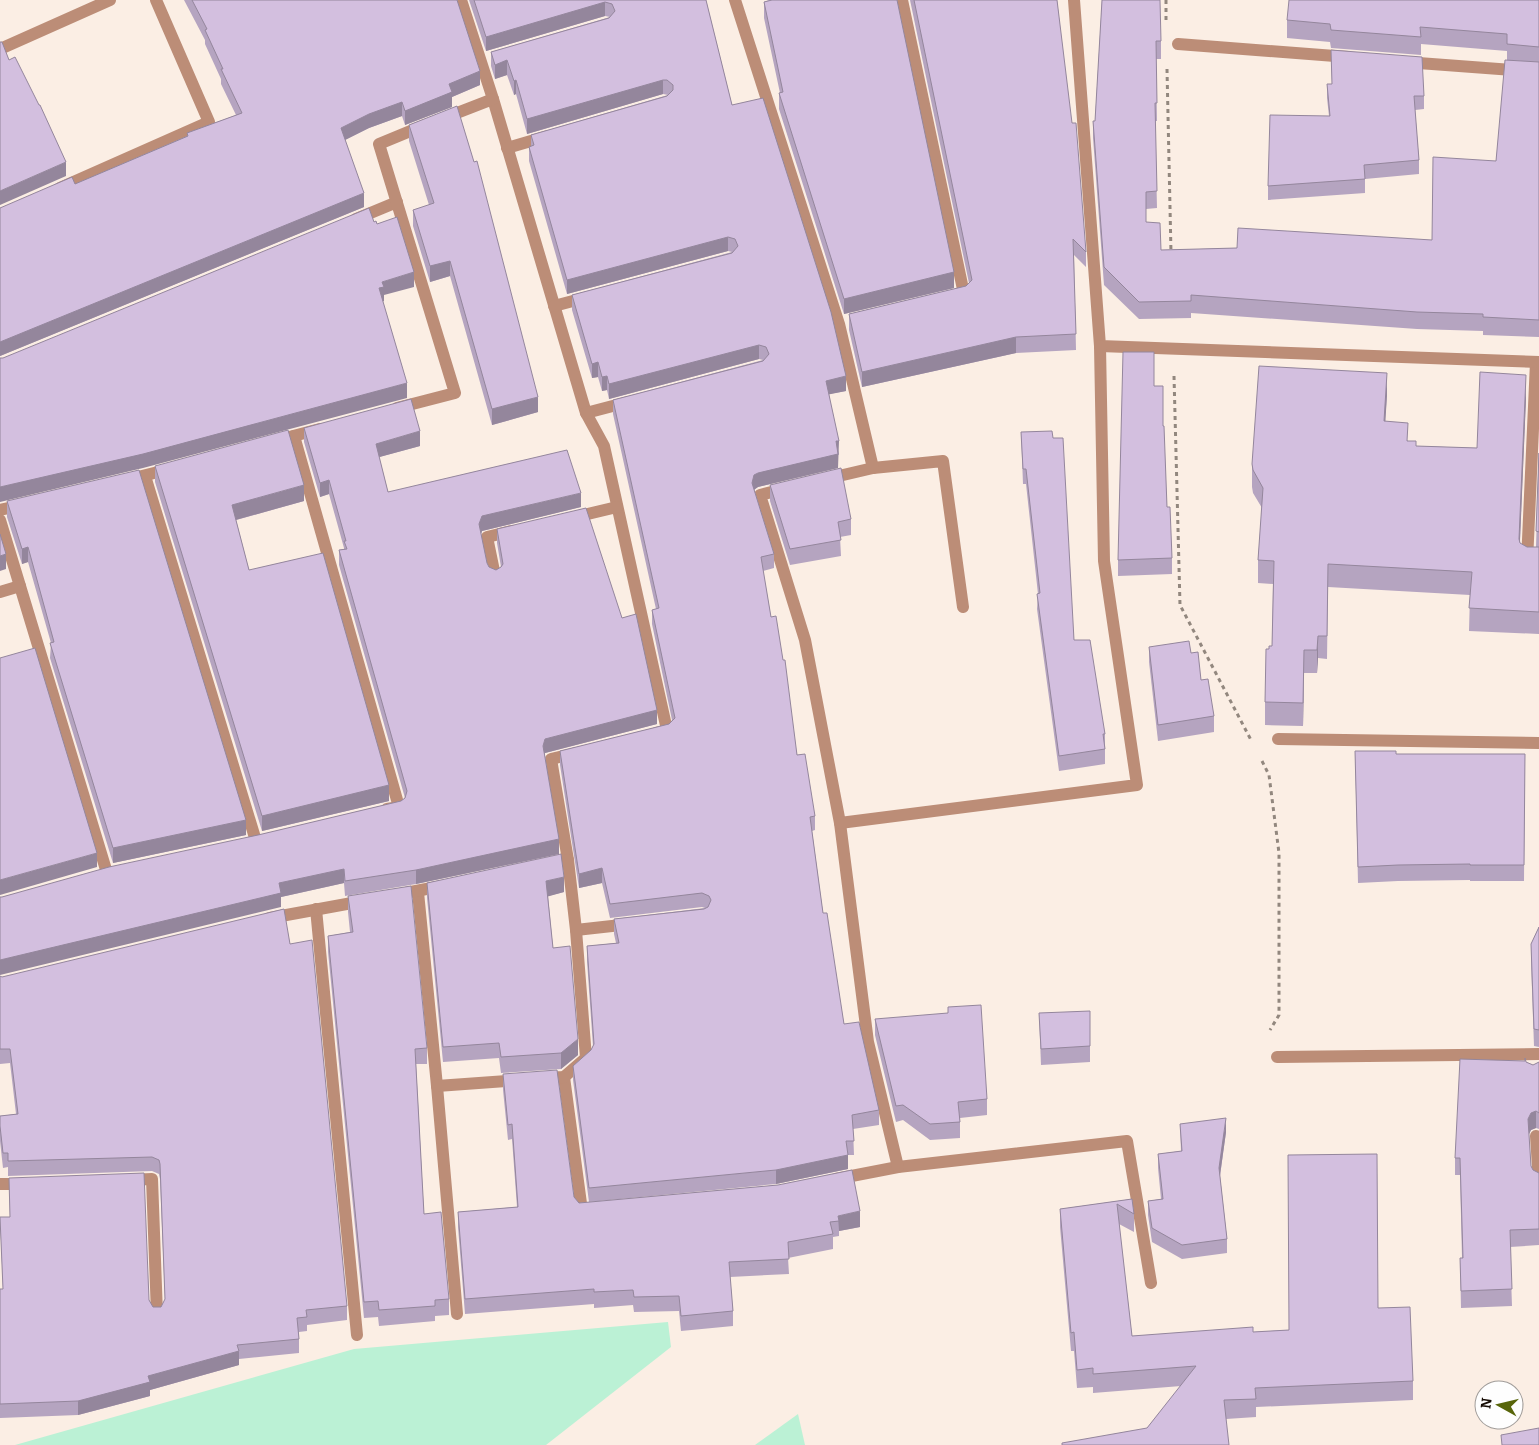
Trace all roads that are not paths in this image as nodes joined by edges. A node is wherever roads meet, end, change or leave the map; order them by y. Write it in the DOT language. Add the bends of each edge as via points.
graph roads {
  1 [pos="110,0"];
  2 [pos="156,0"];
  3 [pos="461,0"];
  4 [pos="735,0"];
  5 [pos="902,0"];
  6 [pos="1074,0"];
  7 [pos="1178,44"];
  8 [pos="0,49"];
  9 [pos="1364,59"];
  10 [pos="1393,61"];
  11 [pos="1539,72"];
  12 [pos="493,99"];
  13 [pos="563,132"];
  14 [pos="507,148"];
  15 [pos="45,194"];
  16 [pos="398,202"];
  17 [pos="342,225"];
  18 [pos="600,294"];
  19 [pos="944,299"];
  20 [pos="554,306"];
  21 [pos="1100,346"];
  22 [pos="1538,362"];
  23 [pos="641,399"];
  24 [pos="388,411"];
  25 [pos="586,413"];
  26 [pos="332,426"];
  27 [pos="294,436"];
  28 [pos="266,443"];
  29 [pos="182,466"];
  30 [pos="873,468"];
  31 [pos="145,476"];
  32 [pos="817,481"];
  33 [pos="116,483"];
  34 [pos="798,486"];
  35 [pos="38,501"];
  36 [pos="617,507"];
  37 [pos="0,510"];
  38 [pos="0,520"];
  39 [pos="561,520"];
  40 [pos="524,529"];
  41 [pos="1539,562"];
  42 [pos="495,576"];
  43 [pos="20,586"];
  44 [pos="0,592"];
  45 [pos="963,607"];
  46 [pos="640,737"];
  47 [pos="1278,739"];
  48 [pos="1539,743"];
  49 [pos="586,750"];
  50 [pos="370,814"];
  51 [pos="840,823"];
  52 [pos="256,841"];
  53 [pos="568,860"];
  54 [pos="530,868"];
  55 [pos="107,874"];
  56 [pos="456,884"];
  57 [pos="418,892"];
  58 [pos="316,909"];
  59 [pos="261,920"];
  60 [pos="644,922"];
  61 [pos="576,930"];
  62 [pos="1277,1057"];
  63 [pos="1534,1058"];
  64 [pos="564,1077"];
  65 [pos="437,1086"];
  66 [pos="1536,1136"];
  67 [pos="898,1167"];
  68 [pos="114,1180"];
  69 [pos="824,1182"];
  70 [pos="1539,1182"];
  71 [pos="38,1183"];
  72 [pos="0,1184"];
  73 [pos="601,1209"];
  74 [pos="1151,1282"];
  75 [pos="157,1314"];
  76 [pos="457,1314"];
  77 [pos="357,1335"];
  1 -- 8 [label="street"];
  2 -- 15 [label="street" via="209,122"];
  3 -- 12 [label="street" via="484,60"];
  4 -- 30 [label="street" via="843,323"];
  5 -- 19 [label="street" via="964,294"];
  6 -- 21 [label="street"];
  7 -- 9 [label="street"];
  10 -- 11 [label="street"];
  12 -- 14 [label="street"];
  12 -- 16 [label="street" via="379,144"];
  13 -- 14 [label="street"];
  14 -- 20 [label="street"];
  16 -- 17 [label="street"];
  16 -- 24 [label="street" via="454,393"];
  18 -- 20 [label="street"];
  20 -- 25 [label="street"];
  21 -- 22 [label="street"];
  21 -- 51 [label="street" via="1104,561 1137,785"];
  22 -- 41 [label="street" via="1527,562"];
  23 -- 25 [label="street"];
  25 -- 36 [label="street" via="604,446"];
  26 -- 27 [label="street"];
  27 -- 28 [label="street"];
  27 -- 50 [label="street" via="399,807"];
  29 -- 31 [label="street"];
  30 -- 32 [label="street"];
  30 -- 45 [label="street" via="943,461"];
  31 -- 33 [label="street"];
  31 -- 52 [label="street"];
  34 -- 51 [label="street" via="760,495 805,640"];
  35 -- 37 [label="street"];
  36 -- 39 [label="street"];
  36 -- 46 [label="street" via="667,730"];
  38 -- 43 [label="street"];
  40 -- 42 [label="street" via="487,537"];
  43 -- 44 [label="street"];
  43 -- 55 [label="street"];
  47 -- 48 [label="street"];
  49 -- 53 [label="street" via="551,760"];
  51 -- 67 [label="street" via="868,1042"];
  53 -- 54 [label="street"];
  53 -- 61 [label="street"];
  56 -- 57 [label="street"];
  57 -- 58 [label="street"];
  57 -- 65 [label="street"];
  58 -- 59 [label="street"];
  58 -- 77 [label="street"];
  60 -- 61 [label="street"];
  61 -- 64 [label="street" via="586,1058"];
  62 -- 63 [label="street"];
  64 -- 65 [label="street"];
  64 -- 73 [label="street" via="582,1211"];
  65 -- 76 [label="street"];
  66 -- 70 [label="street"];
  67 -- 69 [label="street"];
  67 -- 74 [label="street" via="1127,1141"];
  68 -- 75 [label="street" via="152,1179"];
  71 -- 72 [label="street"];
}
